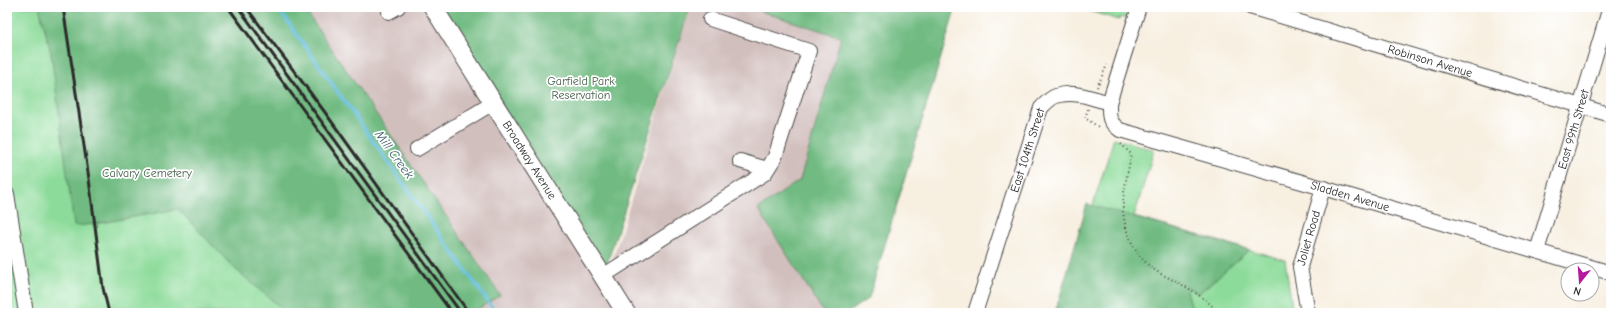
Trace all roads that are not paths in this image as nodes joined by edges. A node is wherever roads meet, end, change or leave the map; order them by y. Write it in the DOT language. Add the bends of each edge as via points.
graph roads {
  1 [pos="433,7"];
  2 [pos="1139,7"];
  3 [pos="1250,7"];
  4 [pos="1610,7"];
  5 [pos="710,19"];
  6 [pos="493,103"];
  7 [pos="1109,103"];
  8 [pos="1582,106"];
  9 [pos="1611,115"];
  10 [pos="417,150"];
  11 [pos="740,161"];
  12 [pos="767,169"];
  13 [pos="1323,188"];
  14 [pos="7,194"];
  15 [pos="1538,251"];
  16 [pos="12,262"];
  17 [pos="1611,273"];
  18 [pos="603,276"];
  19 [pos="26,313"];
  20 [pos="626,313"];
  21 [pos="975,313"];
  22 [pos="1308,313"];
  1 -- 6 [label="main road, Broadway Avenue"];
  2 -- 7 [label="street"];
  3 -- 8 [label="street, Robinson Avenue"];
  4 -- 8 [label="street, East 99th Street"];
  5 -- 12 [label="street" via="808,51 775,157"];
  6 -- 10 [label="street"];
  6 -- 18 [label="main road, Broadway Avenue"];
  7 -- 13 [label="street, Sladden Avenue" via="1111,124 1120,130"];
  7 -- 21 [label="street, East 104th Street" via="1077,94 1067,94 1049,99 1042,108"];
  8 -- 9 [label="street, Robinson Avenue"];
  8 -- 15 [label="street, East 99th Street"];
  11 -- 12 [label="street"];
  12 -- 18 [label="street" via="765,173"];
  13 -- 15 [label="street, Sladden Avenue"];
  13 -- 22 [label="street, Joliet Road" via="1300,267"];
  14 -- 16 [label="street"];
  15 -- 17 [label="street, Sladden Avenue"];
  16 -- 19 [label="street"];
  18 -- 20 [label="main road, Broadway Avenue"];
}
